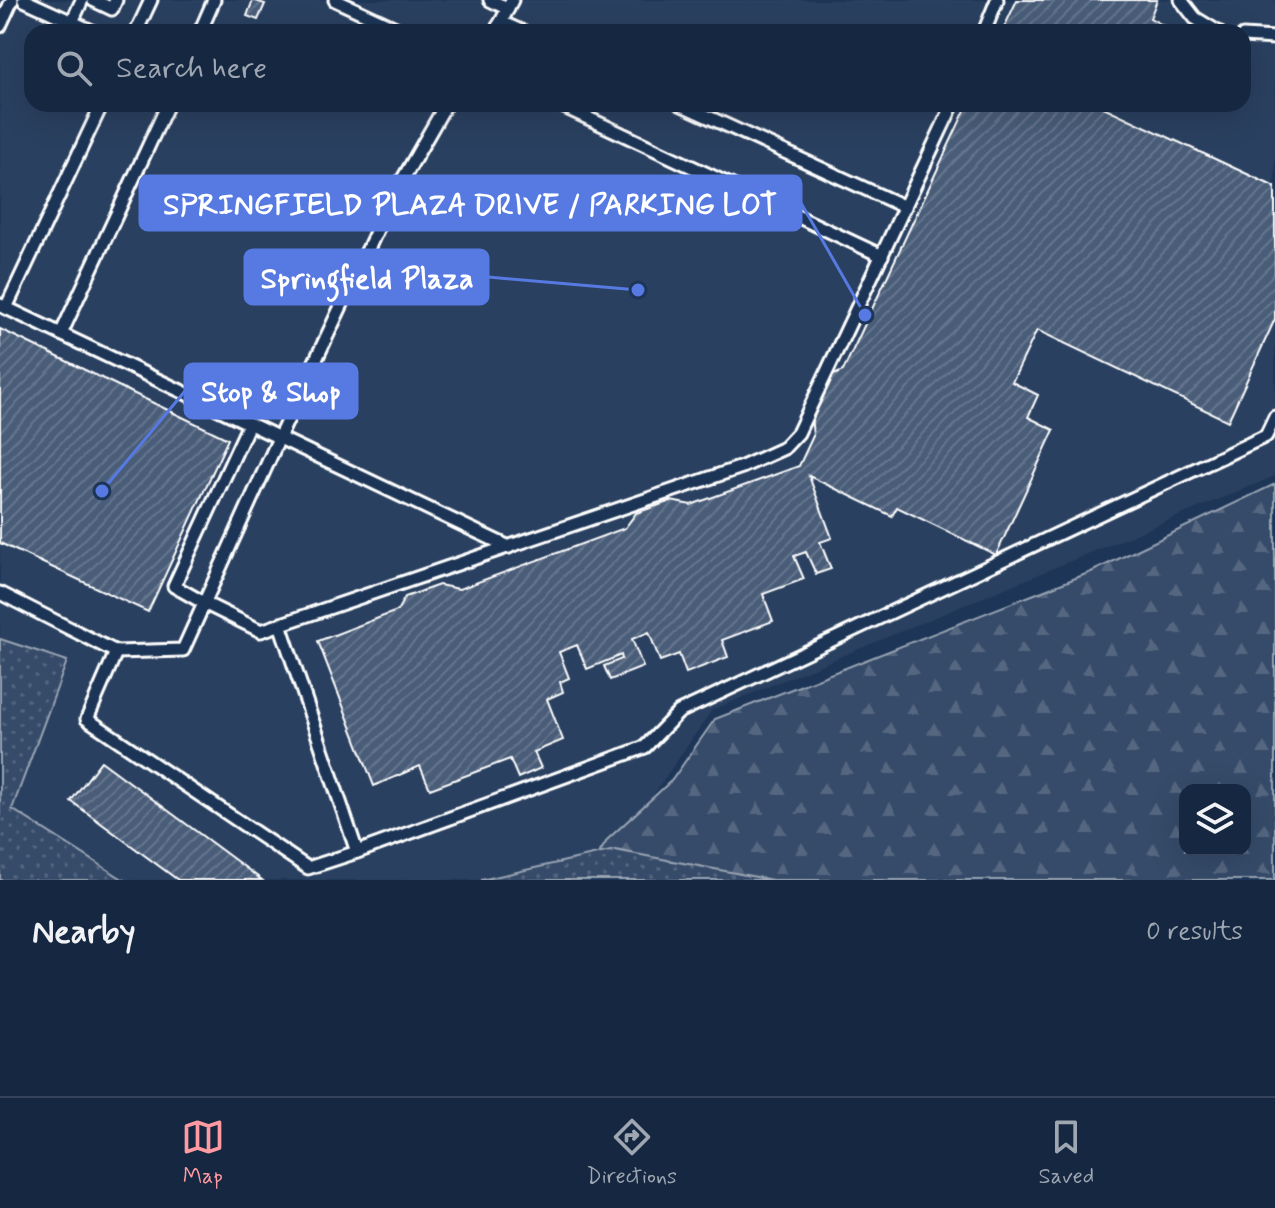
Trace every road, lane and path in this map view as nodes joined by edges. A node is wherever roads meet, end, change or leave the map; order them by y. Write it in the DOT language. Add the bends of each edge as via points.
graph roads {
  1 [pos="12,0"];
  2 [pos="24,0"];
  3 [pos="82,0"];
  4 [pos="93,0"];
  5 [pos="116,0"];
  6 [pos="151,0"];
  7 [pos="214,0"];
  8 [pos="335,0"];
  9 [pos="490,0"];
  10 [pos="997,0"];
  11 [pos="1181,0"];
  12 [pos="510,4"];
  13 [pos="72,22"];
  14 [pos="76,24"];
  15 [pos="140,24"];
  16 [pos="204,24"];
  17 [pos="387,24"];
  18 [pos="500,24"];
  19 [pos="987,24"];
  20 [pos="1205,24"];
  21 [pos="0,26"];
  22 [pos="1251,36"];
  23 [pos="1275,38"];
  24 [pos="98,112"];
  25 [pos="164,112"];
  26 [pos="441,112"];
  27 [pos="575,112"];
  28 [pos="697,112"];
  29 [pos="949,112"];
  30 [pos="905,207"];
  31 [pos="882,256"];
  32 [pos="3,307"];
  33 [pos="61,334"];
  34 [pos="1275,417"];
  35 [pos="249,424"];
  36 [pos="279,438"];
  37 [pos="509,547"];
  38 [pos="0,593"];
  39 [pos="204,603"];
  40 [pos="280,624"];
  41 [pos="116,652"];
  42 [pos="357,852"];
  1 -- 21 [label="lane"];
  2 -- 13 [label="lane"];
  3 -- 13 [label="lane"];
  4 -- 5 [label="lane" via="112,9"];
  6 -- 15 [label="lane"];
  7 -- 16 [label="lane"];
  8 -- 17 [label="lane"];
  9 -- 12 [label="lane"];
  10 -- 19 [label="lane"];
  11 -- 20 [label="lane"];
  12 -- 18 [label="lane"];
  13 -- 14 [label="lane"];
  22 -- 23 [label="lane"];
  24 -- 32 [label="lane"];
  25 -- 33 [label="lane"];
  26 -- 36 [label="lane" via="392,198"];
  27 -- 31 [label="lane"];
  28 -- 30 [label="lane"];
  29 -- 30 [label="lane"];
  30 -- 31 [label="lane"];
  31 -- 37 [label="lane" via="798,433 784,448"];
  32 -- 33 [label="lane"];
  33 -- 35 [label="lane"];
  34 -- 42 [label="lane" via="1266,436 679,712 645,747"];
  35 -- 36 [label="lane"];
  35 -- 39 [label="lane" via="174,586"];
  36 -- 37 [label="lane"];
  36 -- 39 [label="lane"];
  37 -- 40 [label="lane"];
  38 -- 41 [label="lane"];
  39 -- 40 [label="lane" via="261,631"];
  39 -- 41 [label="lane" via="183,650"];
  40 -- 42 [label="lane"];
  41 -- 42 [label="lane" via="87,719 308,868"];
}
